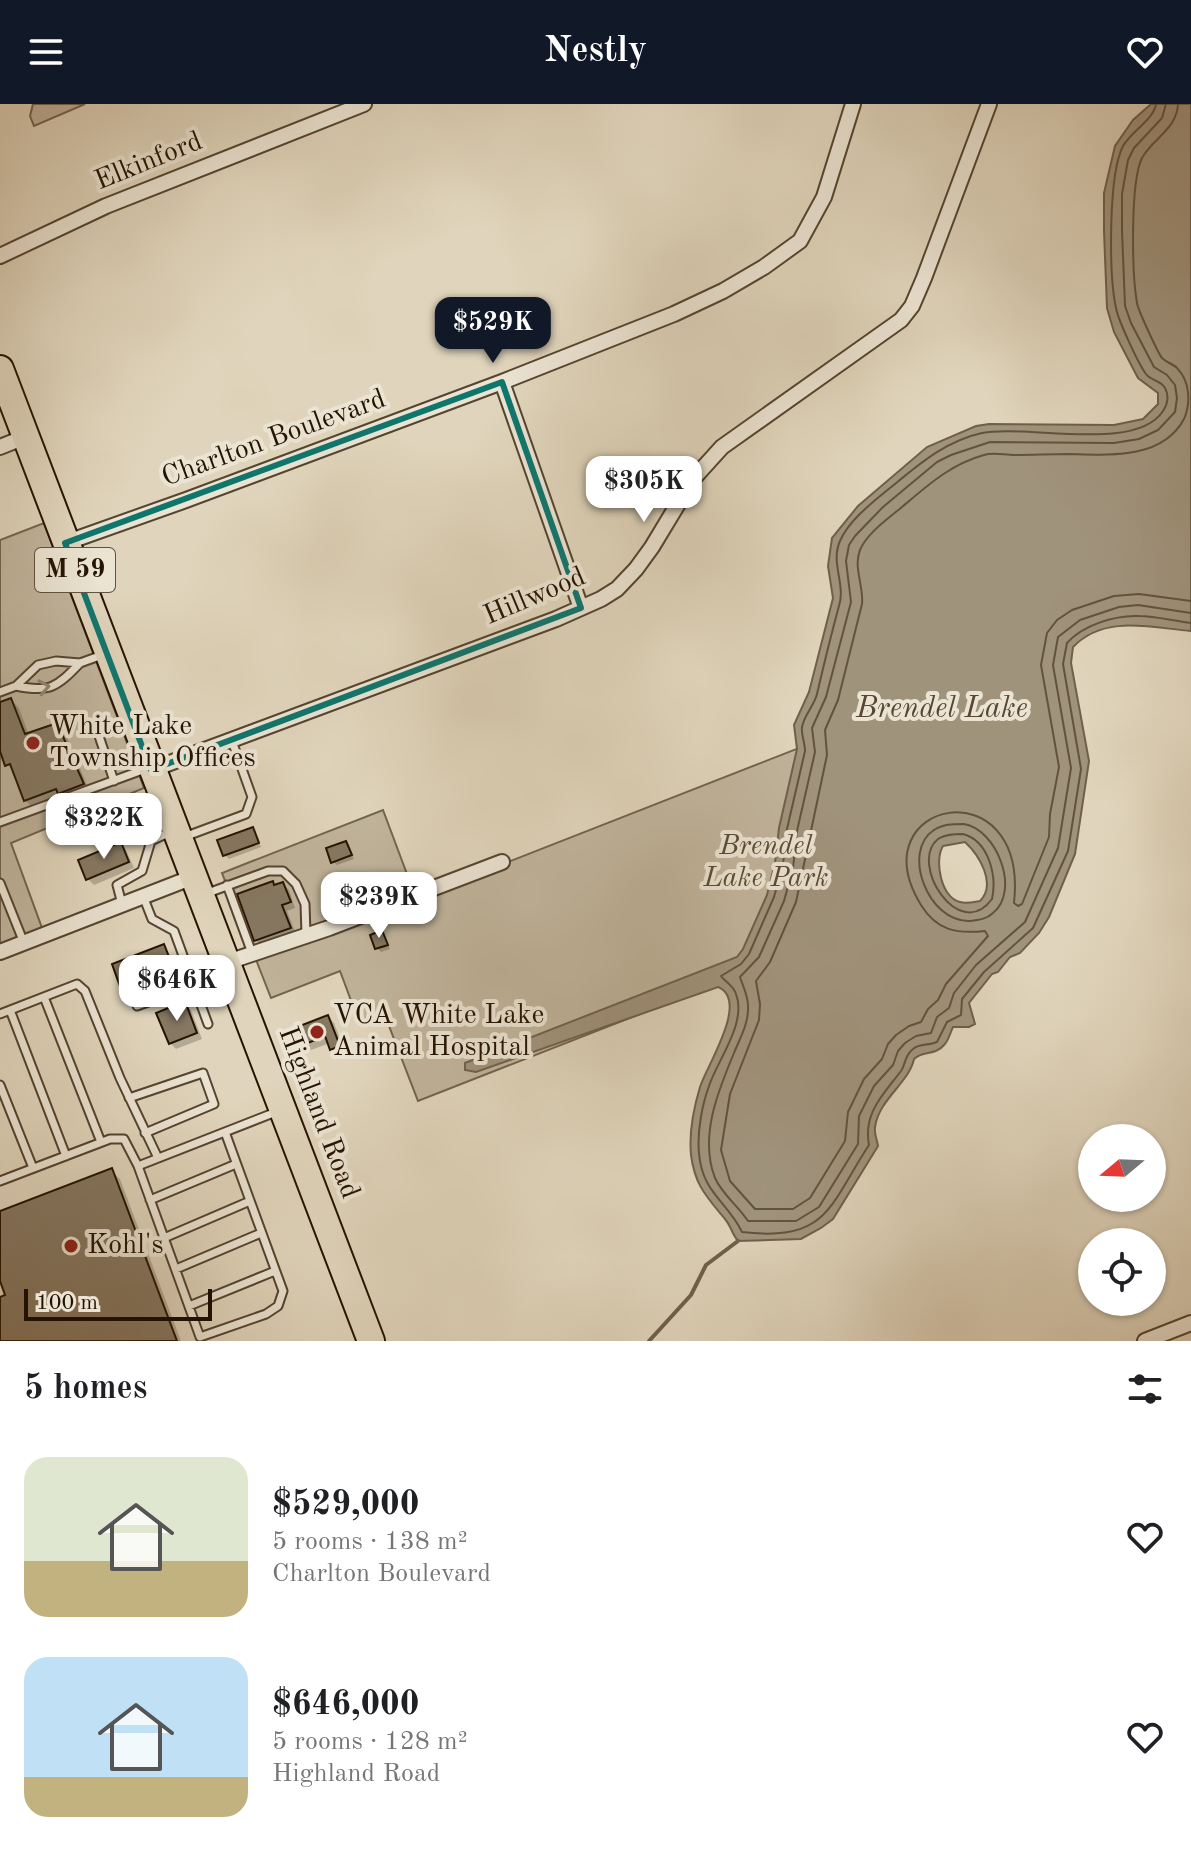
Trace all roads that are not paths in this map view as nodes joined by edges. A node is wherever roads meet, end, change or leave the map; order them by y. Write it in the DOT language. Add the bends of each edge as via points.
graph roads {
  1 [pos="364,104"];
  2 [pos="853,104"];
  3 [pos="989,104"];
  4 [pos="0,256"];
  5 [pos="0,369"];
  6 [pos="502,382"];
  7 [pos="25,437"];
  8 [pos="0,447"];
  9 [pos="65,543"];
  10 [pos="581,608"];
  11 [pos="107,653"];
  12 [pos="80,663"];
  13 [pos="16,686"];
  14 [pos="0,692"];
  15 [pos="132,720"];
  16 [pos="231,740"];
  17 [pos="151,769"];
  18 [pos="114,781"];
  19 [pos="0,822"];
  20 [pos="176,835"];
  21 [pos="502,862"];
  22 [pos="0,883"];
  23 [pos="227,885"];
  24 [pos="196,886"];
  25 [pos="143,896"];
  26 [pos="122,905"];
  27 [pos="306,934"];
  28 [pos="24,943"];
  29 [pos="0,952"];
  30 [pos="252,953"];
  31 [pos="227,968"];
  32 [pos="195,985"];
  33 [pos="44,997"];
  34 [pos="137,1006"];
  35 [pos="10,1010"];
  36 [pos="0,1014"];
  37 [pos="208,1024"];
  38 [pos="0,1085"];
  39 [pos="129,1098"];
  40 [pos="282,1110"];
  41 [pos="225,1132"];
  42 [pos="145,1133"];
  43 [pos="101,1142"];
  44 [pos="66,1156"];
  45 [pos="158,1158"];
  46 [pos="236,1164"];
  47 [pos="138,1166"];
  48 [pos="33,1168"];
  49 [pos="0,1181"];
  50 [pos="150,1200"];
  51 [pos="250,1201"];
  52 [pos="261,1233"];
  53 [pos="164,1238"];
  54 [pos="176,1269"];
  55 [pos="275,1271"];
  56 [pos="189,1306"];
  57 [pos="1191,1323"];
  58 [pos="199,1339"];
  59 [pos="371,1341"];
  60 [pos="1145,1341"];
  1 -- 4 [label="street, Elkinford" via="106,206"];
  2 -- 6 [label="street, Charlton Boulevard" via="824,197 800,241 723,291"];
  3 -- 10 [label="street, Hillwood" via="924,278 901,320 722,447 693,479 636,569 617,589"];
  5 -- 7 [label="highway, Highland Road / M 59"];
  6 -- 9 [label="street, Charlton Boulevard"];
  6 -- 10 [label="street"];
  7 -- 8 [label="street"];
  7 -- 9 [label="highway, Highland Road / M 59"];
  9 -- 11 [label="highway, Highland Road / M 59"];
  10 -- 16 [label="street, Hillwood"];
  11 -- 12 [label="lane"];
  11 -- 15 [label="highway, Highland Road / M 59"];
  12 -- 13 [label="lane" via="38,665"];
  13 -- 12 [label="lane, one-way" via="45,690"];
  13 -- 14 [label="lane"];
  15 -- 17 [label="highway, Highland Road / M 59"];
  15 -- 18 [label="lane" via="99,736"];
  16 -- 17 [label="street, Hillwood"];
  16 -- 20 [label="lane" via="252,797 246,814"];
  17 -- 18 [label="lane"];
  17 -- 20 [label="highway, Highland Road / M 59"];
  18 -- 19 [label="lane"];
  20 -- 24 [label="highway, Highland Road / M 59"];
  20 -- 26 [label="lane" via="151,841 142,871 117,885"];
  21 -- 27 [label="street"];
  22 -- 28 [label="lane"];
  23 -- 24 [label="lane"];
  23 -- 27 [label="lane" via="268,871 288,874 307,911"];
  23 -- 30 [label="lane"];
  24 -- 25 [label="street"];
  24 -- 31 [label="highway, Highland Road / M 59"];
  25 -- 26 [label="street"];
  25 -- 32 [label="lane" via="152,919 174,931"];
  26 -- 28 [label="street"];
  27 -- 30 [label="street"];
  28 -- 29 [label="street"];
  30 -- 31 [label="street"];
  31 -- 32 [label="lane"];
  31 -- 40 [label="highway, Highland Road / M 59"];
  32 -- 34 [label="lane"];
  32 -- 37 [label="lane"];
  33 -- 35 [label="lane"];
  33 -- 39 [label="lane" via="77,984 85,991"];
  33 -- 43 [label="lane"];
  35 -- 36 [label="lane"];
  35 -- 44 [label="lane"];
  38 -- 48 [label="lane"];
  39 -- 42 [label="lane"];
  39 -- 42 [label="lane" via="203,1073 214,1104"];
  40 -- 41 [label="lane"];
  40 -- 59 [label="highway, Highland Road / M 59"];
  41 -- 45 [label="lane"];
  41 -- 46 [label="lane"];
  42 -- 45 [label="lane"];
  43 -- 44 [label="lane"];
  43 -- 47 [label="lane" via="124,1139"];
  44 -- 48 [label="lane"];
  45 -- 47 [label="lane"];
  46 -- 50 [label="lane"];
  46 -- 51 [label="lane"];
  47 -- 50 [label="lane"];
  48 -- 49 [label="lane"];
  50 -- 53 [label="lane"];
  51 -- 52 [label="lane"];
  51 -- 53 [label="lane"];
  52 -- 54 [label="lane"];
  52 -- 55 [label="lane"];
  53 -- 54 [label="lane"];
  54 -- 56 [label="lane"];
  55 -- 56 [label="lane"];
  55 -- 58 [label="lane" via="283,1291 278,1306"];
  56 -- 58 [label="lane"];
  57 -- 60 [label="street"];
}
